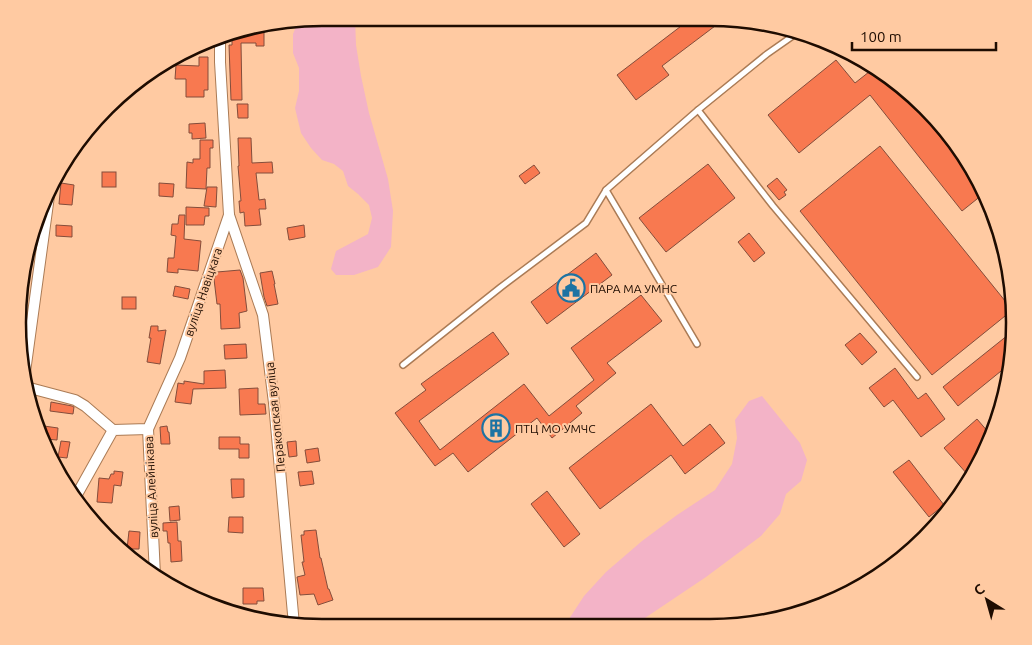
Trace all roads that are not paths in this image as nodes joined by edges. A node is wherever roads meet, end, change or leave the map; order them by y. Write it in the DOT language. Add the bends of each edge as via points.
graph roads {
  1 [pos="790,37"];
  2 [pos="220,45"];
  3 [pos="698,110"];
  4 [pos="606,190"];
  5 [pos="229,215"];
  6 [pos="46,216"];
  7 [pos="696,344"];
  8 [pos="28,351"];
  9 [pos="404,365"];
  10 [pos="917,377"];
  11 [pos="34,389"];
  12 [pos="148,429"];
  13 [pos="113,430"];
  14 [pos="78,490"];
  15 [pos="155,567"];
  16 [pos="293,617"];
  1 -- 3 [label="lane"];
  2 -- 5 [label="street, вуліца Навіцкага"];
  3 -- 4 [label="lane"];
  3 -- 10 [label="lane" via="773,206"];
  4 -- 7 [label="lane"];
  4 -- 9 [label="lane" via="586,223"];
  5 -- 12 [label="street, вуліца Навіцкага" via="180,358"];
  5 -- 16 [label="street, Перакопская вуліца" via="263,314"];
  6 -- 8 [label="street"];
  11 -- 13 [label="street" via="75,400"];
  12 -- 13 [label="street"];
  12 -- 15 [label="street, вуліца Алейнікава"];
  13 -- 14 [label="street"];
}
